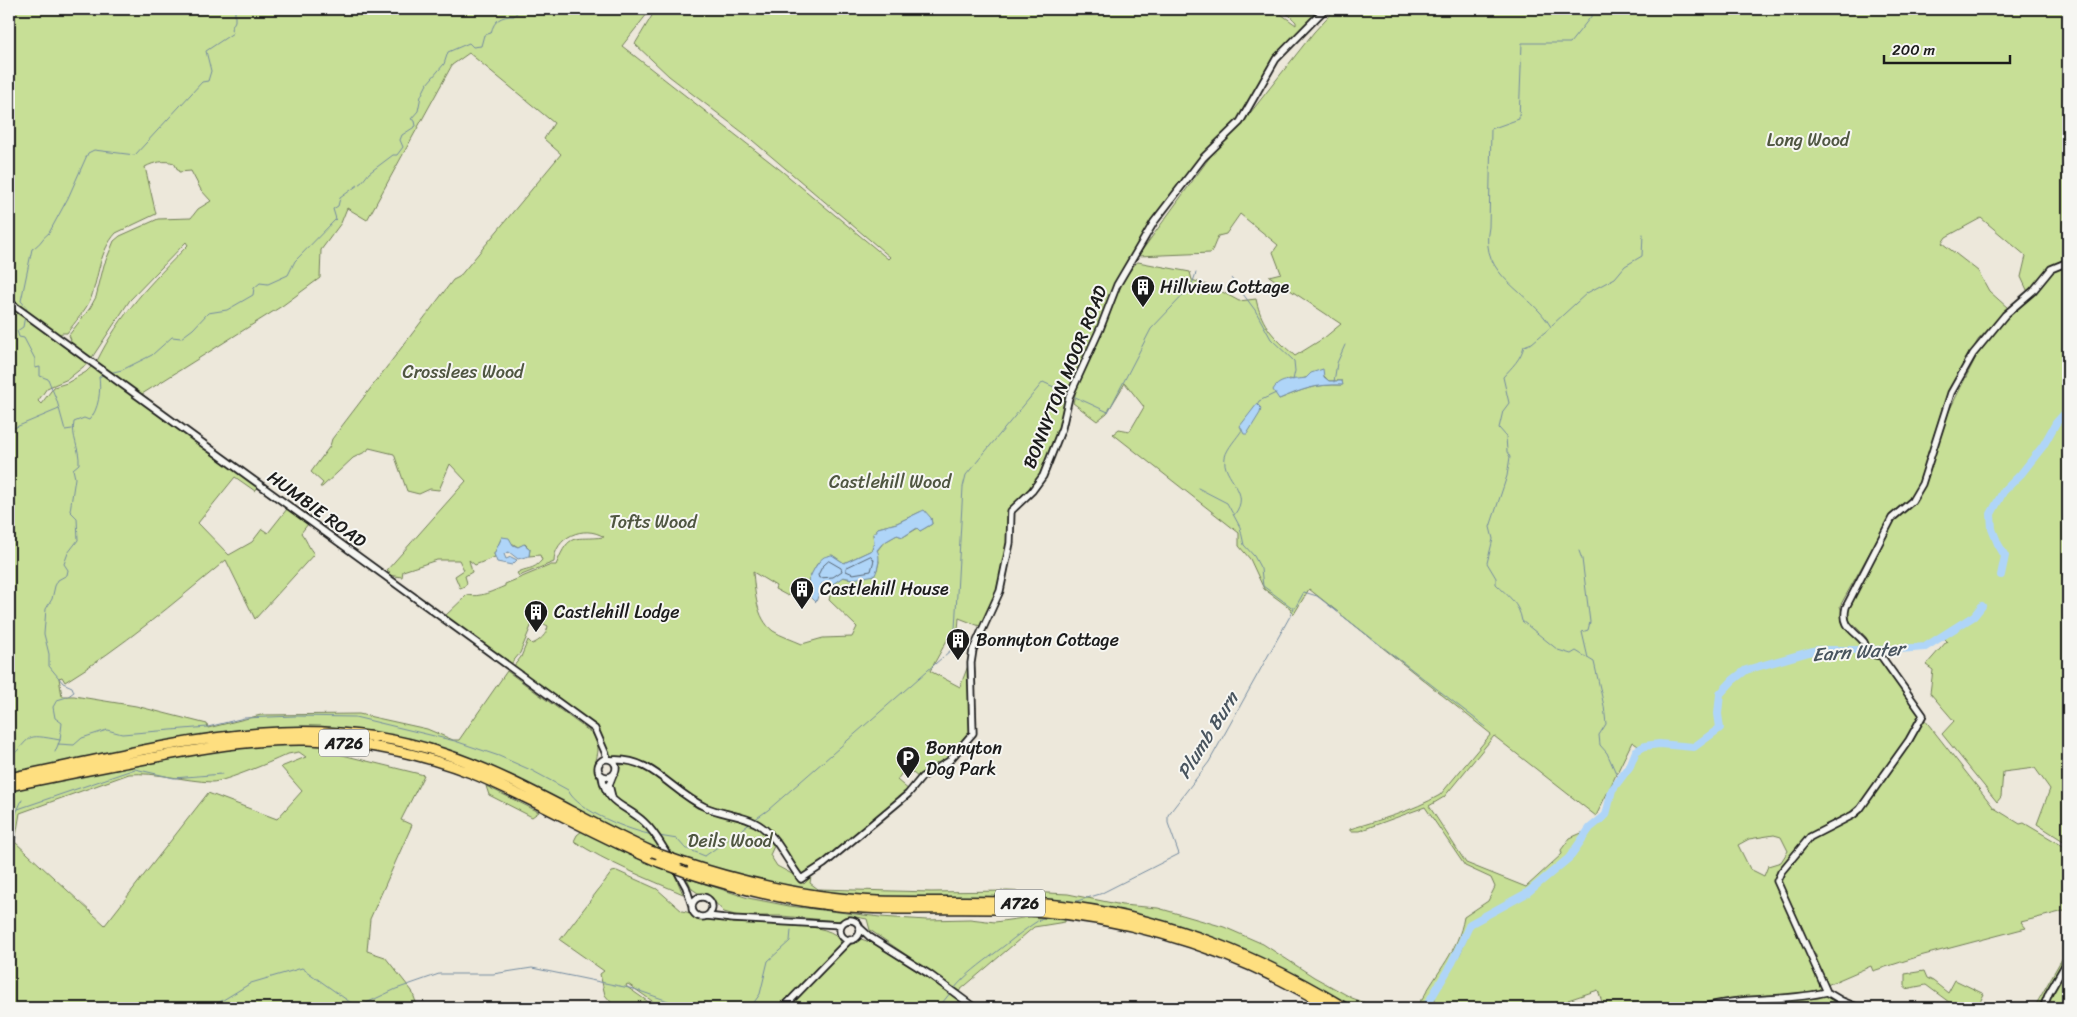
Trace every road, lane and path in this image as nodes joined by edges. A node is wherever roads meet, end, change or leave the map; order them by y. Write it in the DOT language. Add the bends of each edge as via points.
graph roads {
  1 [pos="1325,9"];
  2 [pos="2068,262"];
  3 [pos="9,302"];
  4 [pos="602,745"];
  5 [pos="610,760"];
  6 [pos="600,762"];
  7 [pos="636,762"];
  8 [pos="616,768"];
  9 [pos="612,775"];
  10 [pos="602,776"];
  11 [pos="9,778"];
  12 [pos="9,786"];
  13 [pos="612,799"];
  14 [pos="686,887"];
  15 [pos="704,898"];
  16 [pos="712,905"];
  17 [pos="692,906"];
  18 [pos="707,916"];
  19 [pos="725,918"];
  20 [pos="841,925"];
  21 [pos="829,926"];
  22 [pos="859,927"];
  23 [pos="848,937"];
  24 [pos="870,937"];
  25 [pos="2068,960"];
  26 [pos="1827,992"];
  27 [pos="783,1008"];
  28 [pos="975,1008"];
  29 [pos="1331,1008"];
  30 [pos="1345,1008"];
  31 [pos="1701,1008"];
  32 [pos="1859,1008"];
  33 [pos="2043,1008"];
  1 -- 7 [label="street, BONNYTON MOOR ROAD" via="1276,59 1240,122 1203,158 1154,222 1122,274 1069,397 1062,428 1043,476 1011,511 1010,543 1000,591 973,650 973,733 948,761 922,777 908,794 824,864 801,879 764,828 755,822 705,807"];
  2 -- 26 [label="street" via="2051,269 2033,291 2005,315 1973,354 1951,393 1922,484 1912,501 1892,518 1846,607 1844,614 1852,632 1865,643 1868,653 1881,656 1924,715 1860,809 1810,837 1778,878"];
  3 -- 4 [label="street, HUMBIE ROAD" via="595,729"];
  4 -- 5 [label="street, HUMBIE ROAD"];
  4 -- 6 [label="street"];
  5 -- 6 [label="street"];
  5 -- 7 [label="street"];
  5 -- 8 [label="street, HUMBIE ROAD"];
  6 -- 10 [label="street" via="598,769"];
  7 -- 8 [label="street" via="621,763"];
  8 -- 9 [label="street"];
  9 -- 10 [label="street"];
  9 -- 13 [label="street" via="609,785"];
  10 -- 13 [label="street" via="604,790"];
  11 -- 30 [label="highway, A726, bridge" via="228,735 287,730 359,734 406,742 505,777 604,830 653,852 735,880 823,896 877,901 1013,902 1073,907 1122,916 1220,944 1282,972"];
  12 -- 29 [label="highway, A726, bridge" via="222,745 289,740 353,743 407,753 470,773 536,802 625,848 686,872 751,892 864,908 1033,911 1127,924 1220,953"];
  13 -- 14 [label="street" via="643,821 655,834"];
  14 -- 15 [label="street"];
  14 -- 17 [label="street"];
  15 -- 16 [label="street"];
  15 -- 17 [label="street" via="696,900"];
  16 -- 18 [label="street"];
  16 -- 19 [label="street"];
  17 -- 18 [label="street" via="697,916"];
  18 -- 19 [label="street"];
  19 -- 21 [label="street"];
  20 -- 21 [label="street"];
  20 -- 22 [label="street" via="849,920"];
  20 -- 23 [label="street"];
  21 -- 23 [label="street"];
  22 -- 23 [label="street" via="859,933"];
  22 -- 24 [label="street"];
  23 -- 24 [label="street"];
  23 -- 27 [label="street"];
  24 -- 28 [label="street"];
  25 -- 33 [label="street"];
  26 -- 31 [label="street"];
  26 -- 32 [label="street"];
}
